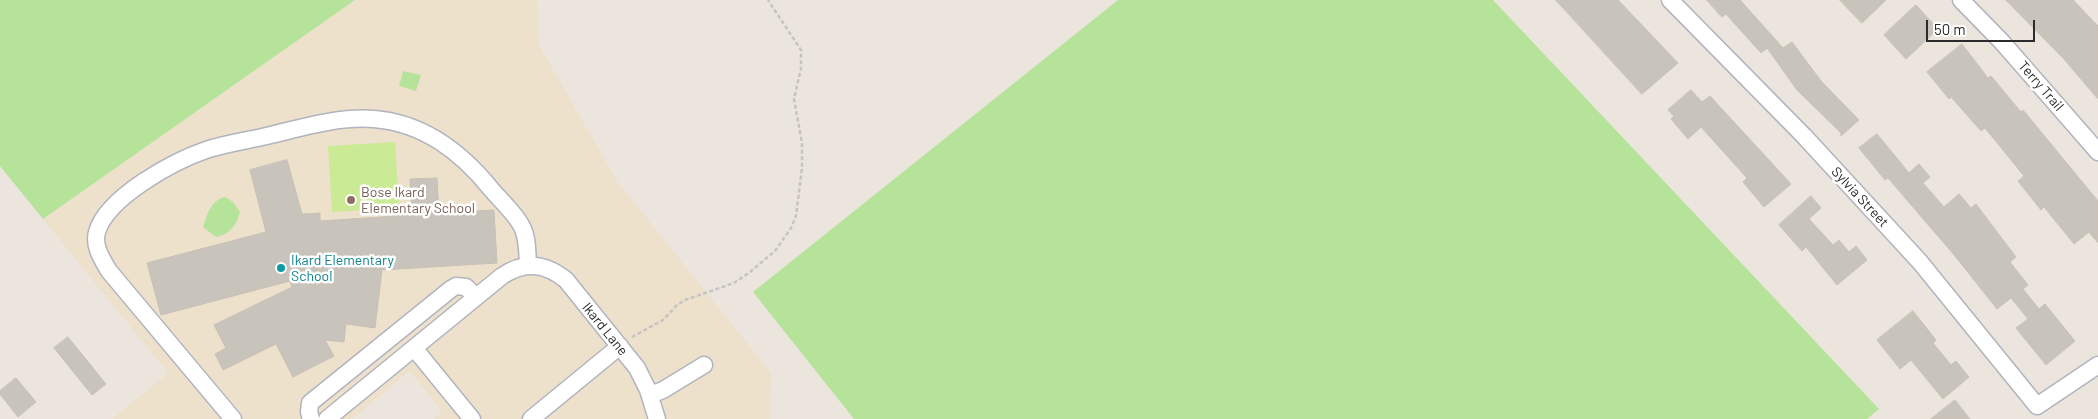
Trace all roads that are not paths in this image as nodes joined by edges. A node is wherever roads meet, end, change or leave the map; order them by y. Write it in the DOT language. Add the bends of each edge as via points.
graph roads {
  1 [pos="1670,0"];
  2 [pos="1961,0"];
  3 [pos="2098,152"];
  4 [pos="528,264"];
  5 [pos="476,298"];
  6 [pos="620,346"];
  7 [pos="414,348"];
  8 [pos="704,365"];
  9 [pos="2098,365"];
  10 [pos="650,395"];
  11 [pos="233,419"];
  12 [pos="311,419"];
  13 [pos="327,419"];
  14 [pos="472,419"];
  15 [pos="531,419"];
  16 [pos="657,419"];
  1 -- 9 [label="street, Sylvia Street" via="1804,136 1920,262 2037,406"];
  2 -- 3 [label="street, Terry Trail"];
  4 -- 5 [label="street" via="514,268"];
  4 -- 6 [label="street, Ikard Lane" via="555,272 566,280"];
  4 -- 11 [label="street" via="522,227 478,174 454,150 411,128 375,119 338,120 208,149 181,161 153,176 103,218 96,234 98,251 109,270"];
  5 -- 7 [label="street"];
  5 -- 12 [label="street" via="466,287 451,289 310,403 308,412"];
  6 -- 10 [label="street, Ikard Lane" via="637,368"];
  6 -- 15 [label="street"];
  7 -- 13 [label="street"];
  7 -- 14 [label="street"];
  8 -- 10 [label="street"];
  10 -- 16 [label="street, Ikard Lane"];
}
